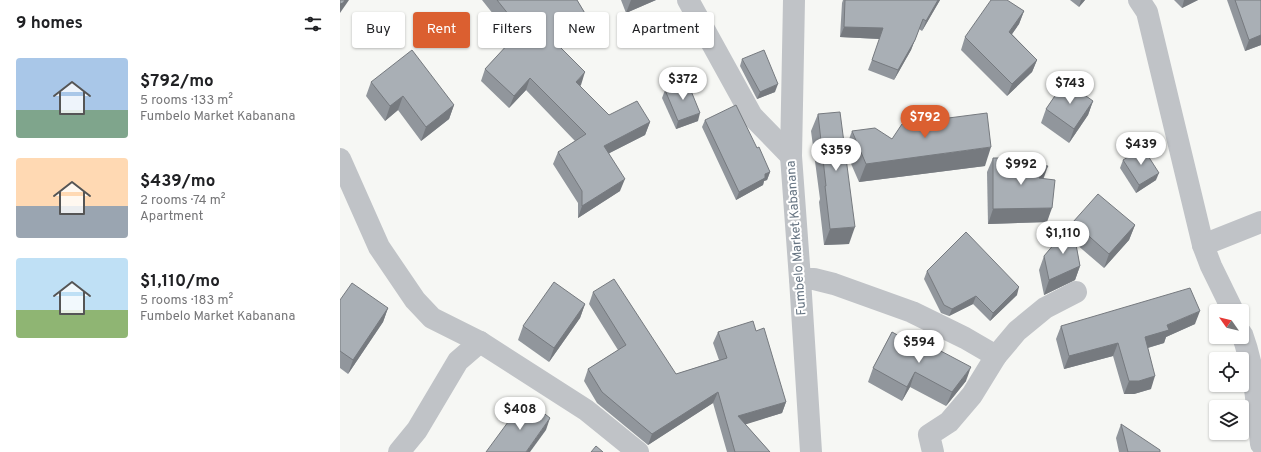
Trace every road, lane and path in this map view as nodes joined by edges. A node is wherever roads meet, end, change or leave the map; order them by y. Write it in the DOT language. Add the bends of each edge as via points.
graph roads {
  1 [pos="688,0"];
  2 [pos="794,0"];
  3 [pos="1139,0"];
  4 [pos="791,156"];
  5 [pos="340,158"];
  6 [pos="1261,222"];
  7 [pos="1203,245"];
  8 [pos="800,279"];
  9 [pos="1076,292"];
  10 [pos="1230,304"];
  11 [pos="480,342"];
  12 [pos="1246,344"];
  13 [pos="996,356"];
  14 [pos="1261,444"];
  15 [pos="399,452"];
  16 [pos="638,452"];
  17 [pos="811,452"];
  18 [pos="933,452"];
  1 -- 4 [label="street" via="752,116"];
  2 -- 4 [label="street, Fumbelo Market Kabanana"];
  3 -- 7 [label="street" via="1147,12"];
  4 -- 8 [label="street, Fumbelo Market Kabanana"];
  5 -- 11 [label="street" via="379,247 414,300 432,318"];
  6 -- 7 [label="street"];
  7 -- 10 [label="street"];
  8 -- 13 [label="street" via="814,278 912,312"];
  8 -- 17 [label="street, Fumbelo Market Kabanana"];
  9 -- 13 [label="street" via="1045,308 1017,331"];
  11 -- 15 [label="street" via="458,361 417,430"];
  11 -- 16 [label="street" via="586,410"];
  12 -- 14 [label="street" via="1252,370"];
  13 -- 18 [label="street" via="972,395 949,422 929,435"];
}
